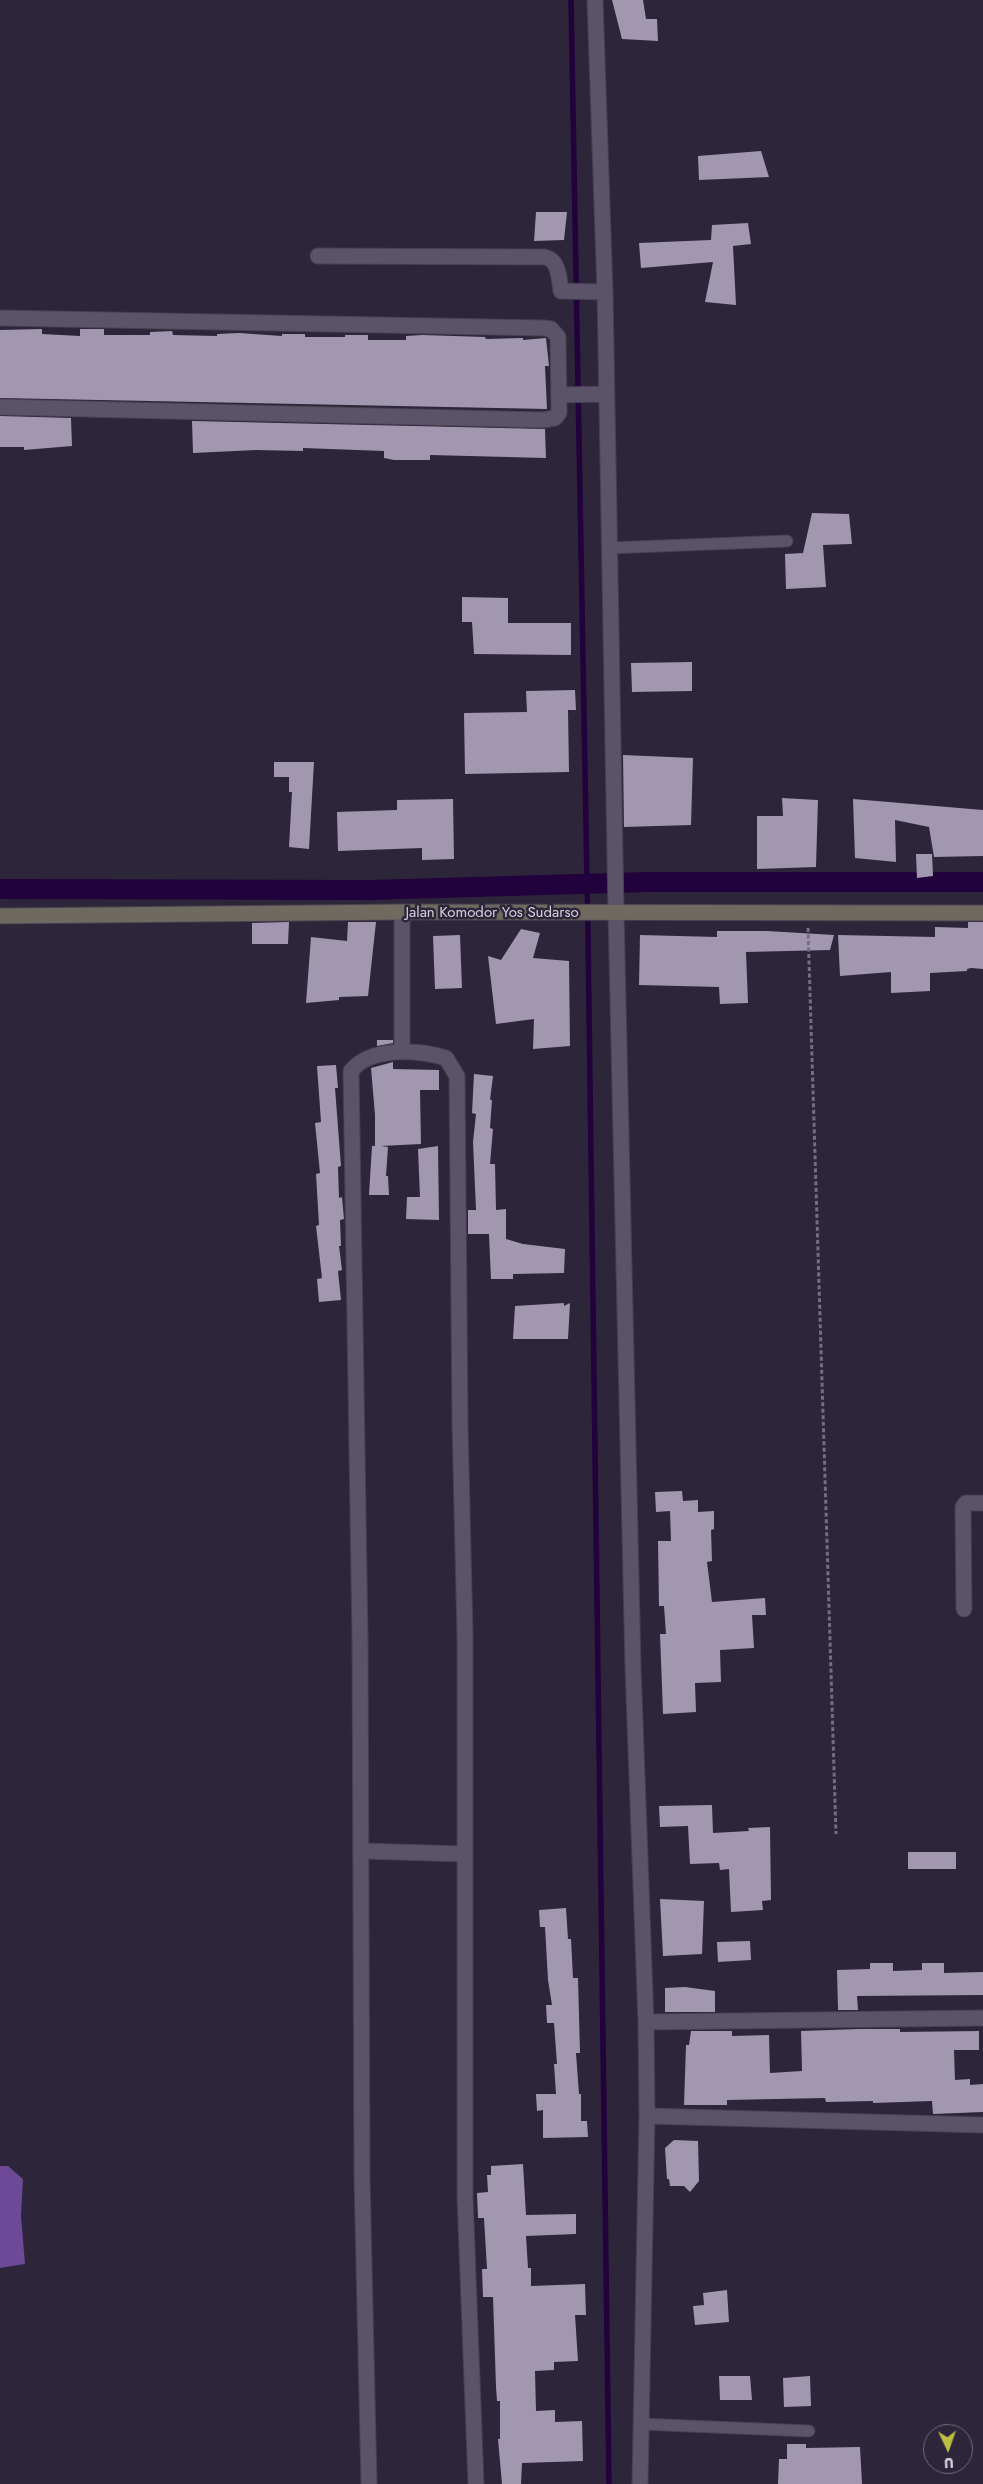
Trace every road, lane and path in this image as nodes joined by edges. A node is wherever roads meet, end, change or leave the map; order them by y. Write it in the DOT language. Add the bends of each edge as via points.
graph roads {
  1 [pos="595,0"];
  2 [pos="318,256"];
  3 [pos="602,292"];
  4 [pos="0,318"];
  5 [pos="602,394"];
  6 [pos="564,395"];
  7 [pos="0,406"];
  8 [pos="787,541"];
  9 [pos="609,548"];
  10 [pos="613,908"];
  11 [pos="402,912"];
  12 [pos="807,913"];
  13 [pos="983,913"];
  14 [pos="0,916"];
  15 [pos="402,1051"];
  16 [pos="983,1503"];
  17 [pos="964,1609"];
  18 [pos="836,1834"];
  19 [pos="361,1852"];
  20 [pos="465,1854"];
  21 [pos="983,2018"];
  22 [pos="646,2022"];
  23 [pos="647,2116"];
  24 [pos="983,2125"];
  25 [pos="640,2424"];
  26 [pos="809,2431"];
  27 [pos="369,2484"];
  28 [pos="476,2484"];
  29 [pos="640,2484"];
  1 -- 3 [label="street"];
  2 -- 3 [label="street" via="545,257 556,263 561,291"];
  3 -- 5 [label="street"];
  4 -- 6 [label="street" via="552,329 558,336"];
  5 -- 6 [label="street"];
  5 -- 9 [label="street"];
  6 -- 7 [label="street" via="560,413 555,418 543,420"];
  8 -- 9 [label="lane"];
  9 -- 10 [label="street"];
  10 -- 11 [label="street, Jalan Komodor Yos Sudarso" via="565,914"];
  10 -- 12 [label="street, Jalan Komodor Yos Sudarso"];
  10 -- 22 [label="street"];
  11 -- 14 [label="street, Jalan Komodor Yos Sudarso"];
  11 -- 15 [label="street"];
  12 -- 13 [label="street, Jalan Komodor Yos Sudarso"];
  12 -- 18 [label="path"];
  15 -- 19 [label="street" via="362,1061 351,1071"];
  15 -- 20 [label="street" via="446,1058 456,1076 465,1634"];
  16 -- 17 [label="street" via="966,1503 963,1507"];
  19 -- 20 [label="street"];
  19 -- 27 [label="street" via="362,2177"];
  20 -- 28 [label="street" via="466,2197"];
  21 -- 22 [label="street"];
  22 -- 23 [label="street"];
  23 -- 24 [label="street"];
  23 -- 25 [label="street"];
  25 -- 26 [label="lane"];
  25 -- 29 [label="street"];
}
